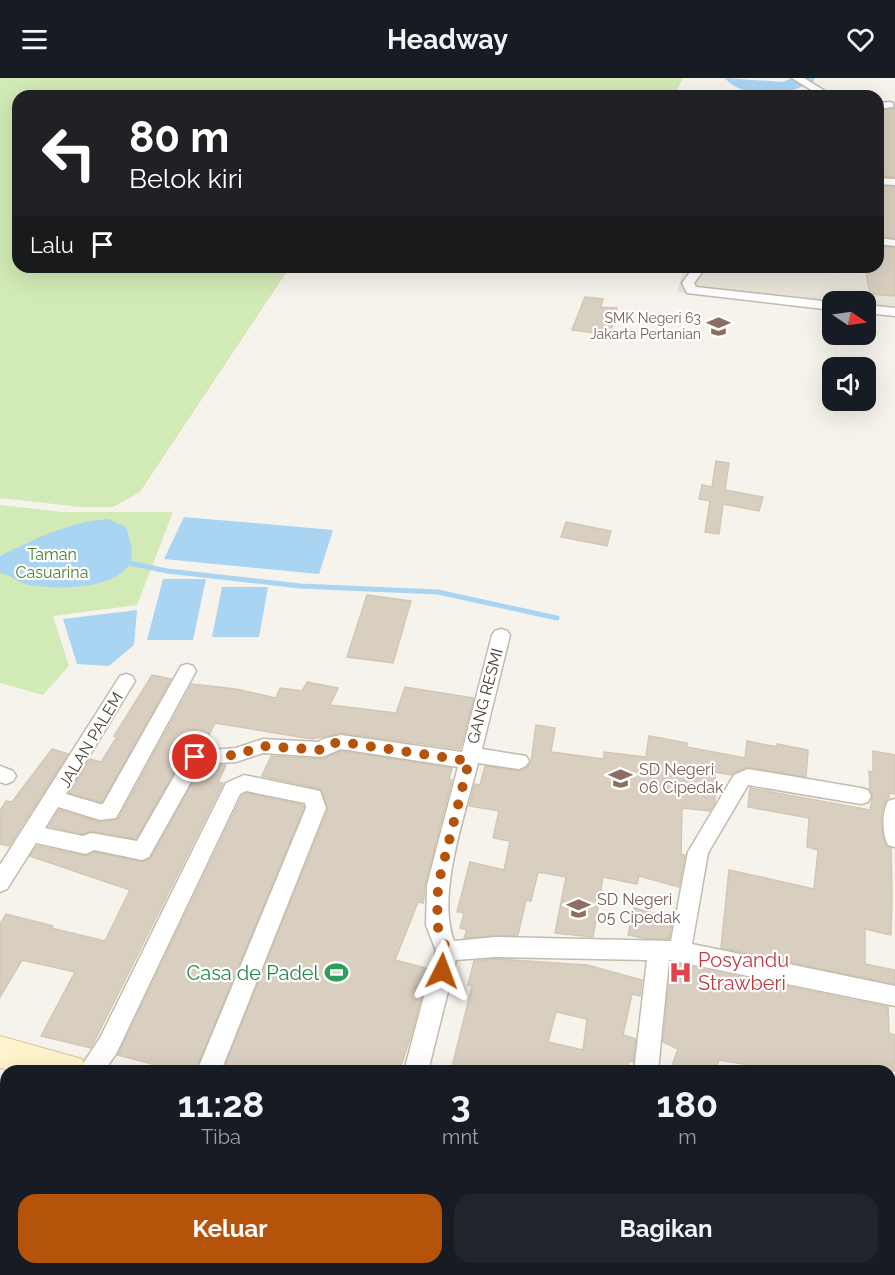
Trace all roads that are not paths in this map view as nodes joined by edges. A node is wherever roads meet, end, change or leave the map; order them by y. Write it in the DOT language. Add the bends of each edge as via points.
graph roads {
  1 [pos="797,78"];
  2 [pos="813,86"];
  3 [pos="819,90"];
  4 [pos="822,90"];
  5 [pos="884,94"];
  6 [pos="893,101"];
  7 [pos="696,273"];
  8 [pos="822,305"];
  9 [pos="876,310"];
  10 [pos="895,312"];
  11 [pos="501,635"];
  12 [pos="187,671"];
  13 [pos="126,681"];
  14 [pos="469,758"];
  15 [pos="519,761"];
  16 [pos="861,796"];
  17 [pos="55,798"];
  18 [pos="895,807"];
  19 [pos="32,834"];
  20 [pos="895,839"];
  21 [pos="0,883"];
  22 [pos="447,951"];
  23 [pos="670,951"];
  24 [pos="895,996"];
  25 [pos="0,1052"];
  26 [pos="48,1065"];
  27 [pos="94,1065"];
  28 [pos="211,1065"];
  29 [pos="418,1065"];
  30 [pos="647,1065"];
  1 -- 2 [label="street"];
  2 -- 3 [label="street"];
  2 -- 4 [label="street"];
  5 -- 6 [label="street"];
  7 -- 8 [label="street" via="688,284 691,290"];
  9 -- 10 [label="street"];
  11 -- 14 [label="street, GANG RESMI"];
  12 -- 17 [label="street, JALAN PALEM" via="109,812"];
  13 -- 17 [label="street, JALAN PALEM"];
  14 -- 15 [label="street"];
  14 -- 19 [label="street" via="341,742 322,750 263,746 236,755 195,757 142,851"];
  14 -- 22 [label="street, GANG RESMI" via="438,885 437,925"];
  16 -- 23 [label="street" via="748,777 741,780 698,852"];
  17 -- 19 [label="street, JALAN PALEM"];
  18 -- 20 [label="street"];
  19 -- 21 [label="street, JALAN PALEM"];
  22 -- 23 [label="street" via="495,947"];
  22 -- 29 [label="street"];
  23 -- 24 [label="street"];
  23 -- 30 [label="street"];
  25 -- 26 [label="main road"];
  27 -- 28 [label="street" via="108,1046 233,789 244,783 313,797 316,808"];
}
